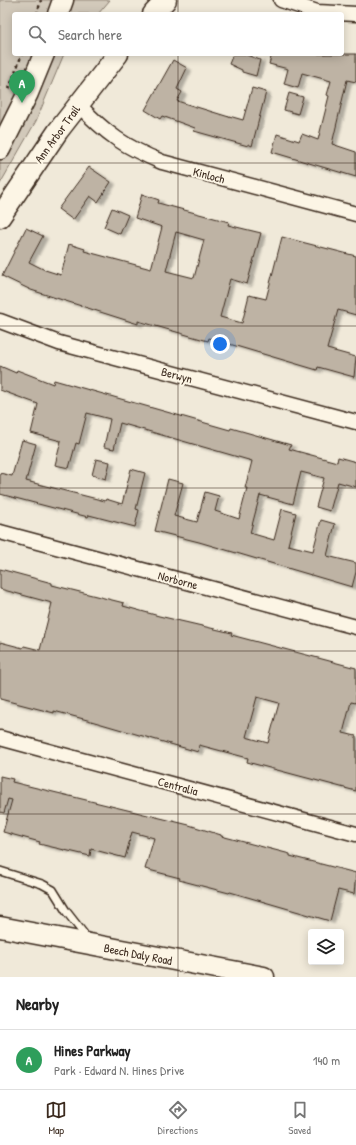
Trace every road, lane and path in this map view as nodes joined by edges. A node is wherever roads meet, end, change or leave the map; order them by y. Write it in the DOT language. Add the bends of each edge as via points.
graph roads {
  1 [pos="42,0"];
  2 [pos="62,0"];
  3 [pos="166,0"];
  4 [pos="281,0"];
  5 [pos="38,12"];
  6 [pos="59,12"];
  7 [pos="156,12"];
  8 [pos="317,12"];
  9 [pos="344,13"];
  10 [pos="354,14"];
  11 [pos="21,56"];
  12 [pos="43,56"];
  13 [pos="116,56"];
  14 [pos="9,90"];
  15 [pos="78,104"];
  16 [pos="0,149"];
  17 [pos="356,214"];
  18 [pos="0,217"];
  19 [pos="0,321"];
  20 [pos="356,422"];
  21 [pos="0,532"];
  22 [pos="356,627"];
  23 [pos="0,738"];
  24 [pos="356,834"];
  25 [pos="0,871"];
  26 [pos="0,927"];
  27 [pos="83,943"];
  28 [pos="264,977"];
  1 -- 5 [label="path"];
  2 -- 6 [label="street"];
  3 -- 7 [label="street"];
  4 -- 8 [label="street"];
  9 -- 10 [label="street"];
  11 -- 14 [label="path"];
  12 -- 16 [label="street"];
  13 -- 15 [label="street, Ann Arbor Trail"];
  15 -- 17 [label="street, Kinloch" via="101,128 116,139 162,162"];
  15 -- 18 [label="street, Ann Arbor Trail"];
  19 -- 20 [label="street, Berwyn" via="59,343"];
  21 -- 22 [label="street, Norborne"];
  23 -- 24 [label="street, Centralia"];
  25 -- 27 [label="lane" via="54,890 84,934"];
  26 -- 27 [label="street, Beech Daly Road"];
  27 -- 28 [label="street, Beech Daly Road"];
}
